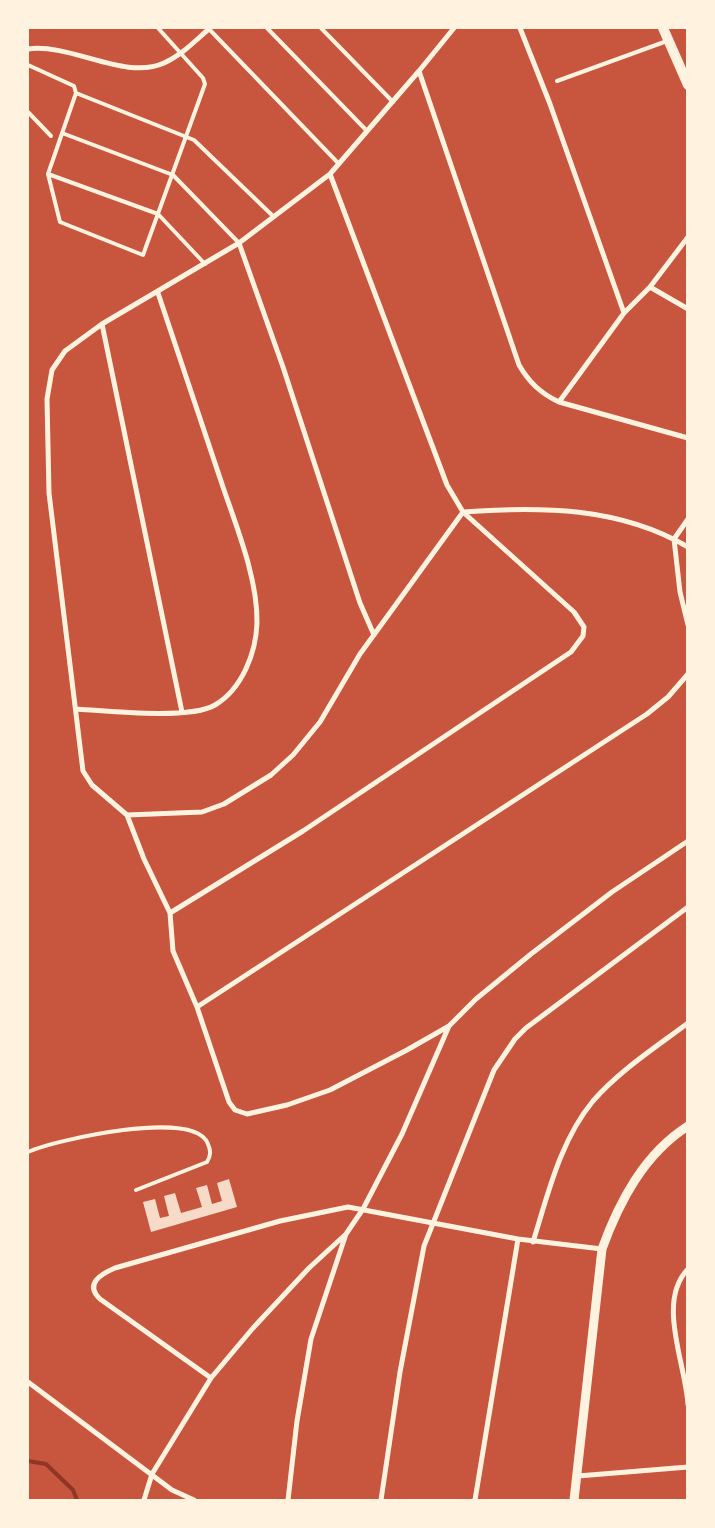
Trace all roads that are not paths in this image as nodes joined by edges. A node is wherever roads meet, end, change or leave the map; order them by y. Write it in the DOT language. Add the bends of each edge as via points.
graph roads {
  1 [pos="158,28"];
  2 [pos="209,28"];
  3 [pos="267,28"];
  4 [pos="321,28"];
  5 [pos="454,28"];
  6 [pos="520,28"];
  7 [pos="663,28"];
  8 [pos="669,41"];
  9 [pos="28,49"];
  10 [pos="182,52"];
  11 [pos="28,65"];
  12 [pos="419,72"];
  13 [pos="557,81"];
  14 [pos="688,85"];
  15 [pos="76,93"];
  16 [pos="393,102"];
  17 [pos="28,112"];
  18 [pos="367,131"];
  19 [pos="62,133"];
  20 [pos="187,135"];
  21 [pos="51,136"];
  22 [pos="339,164"];
  23 [pos="48,174"];
  24 [pos="330,174"];
  25 [pos="173,175"];
  26 [pos="158,214"];
  27 [pos="274,216"];
  28 [pos="688,237"];
  29 [pos="239,243"];
  30 [pos="205,264"];
  31 [pos="650,287"];
  32 [pos="158,293"];
  33 [pos="688,309"];
  34 [pos="624,313"];
  35 [pos="102,324"];
  36 [pos="559,402"];
  37 [pos="688,438"];
  38 [pos="463,512"];
  39 [pos="688,519"];
  40 [pos="674,539"];
  41 [pos="688,547"];
  42 [pos="688,625"];
  43 [pos="374,635"];
  44 [pos="688,674"];
  45 [pos="76,709"];
  46 [pos="182,712"];
  47 [pos="127,814"];
  48 [pos="688,842"];
  49 [pos="688,907"];
  50 [pos="170,913"];
  51 [pos="197,1007"];
  52 [pos="688,1023"];
  53 [pos="449,1026"];
  54 [pos="688,1126"];
  55 [pos="28,1152"];
  56 [pos="136,1190"];
  57 [pos="363,1209"];
  58 [pos="431,1225"];
  59 [pos="346,1234"];
  60 [pos="518,1239"];
  61 [pos="533,1242"];
  62 [pos="602,1249"];
  63 [pos="688,1269"];
  64 [pos="211,1378"];
  65 [pos="28,1382"];
  66 [pos="688,1405"];
  67 [pos="688,1467"];
  68 [pos="152,1474"];
  69 [pos="578,1476"];
  70 [pos="144,1500"];
  71 [pos="194,1500"];
  72 [pos="288,1500"];
  73 [pos="381,1500"];
  74 [pos="475,1500"];
  75 [pos="574,1500"];
  1 -- 10 [label="lane"];
  2 -- 10 [label="street"];
  2 -- 22 [label="lane"];
  3 -- 18 [label="lane"];
  4 -- 16 [label="lane"];
  5 -- 12 [label="street"];
  6 -- 34 [label="street"];
  7 -- 8 [label="main road"];
  8 -- 13 [label="lane"];
  8 -- 14 [label="main road"];
  9 -- 10 [label="street" via="45,48 134,67 154,66"];
  10 -- 20 [label="lane" via="205,84"];
  11 -- 15 [label="lane" via="74,86"];
  12 -- 16 [label="street"];
  12 -- 36 [label="street" via="519,365 537,389"];
  15 -- 19 [label="lane"];
  15 -- 20 [label="lane"];
  16 -- 18 [label="street"];
  17 -- 21 [label="lane"];
  18 -- 22 [label="street"];
  19 -- 23 [label="lane"];
  19 -- 25 [label="lane"];
  20 -- 25 [label="lane"];
  20 -- 27 [label="lane"];
  22 -- 24 [label="street"];
  23 -- 26 [label="lane"];
  23 -- 26 [label="lane" via="60,222 142,255"];
  24 -- 27 [label="street"];
  24 -- 38 [label="street" via="447,485"];
  25 -- 26 [label="lane"];
  25 -- 29 [label="lane"];
  26 -- 30 [label="lane"];
  27 -- 29 [label="street"];
  28 -- 31 [label="street"];
  29 -- 30 [label="street"];
  29 -- 43 [label="street" via="360,603"];
  30 -- 32 [label="street"];
  31 -- 33 [label="street"];
  31 -- 34 [label="street"];
  32 -- 35 [label="street"];
  32 -- 46 [label="street" via="239,536 256,609 251,656 235,686 215,705 195,712"];
  34 -- 36 [label="street"];
  35 -- 45 [label="street" via="58,358 48,386 49,493"];
  35 -- 46 [label="street"];
  36 -- 37 [label="street"];
  38 -- 40 [label="street" via="508,509 584,512 619,518"];
  38 -- 43 [label="street"];
  38 -- 50 [label="street" via="574,612 584,627 578,644 532,680 303,831"];
  39 -- 40 [label="street"];
  40 -- 41 [label="street"];
  40 -- 42 [label="street" via="680,592"];
  43 -- 47 [label="street" via="320,722 294,755 272,775 224,804 202,812"];
  44 -- 51 [label="street" via="647,714"];
  45 -- 46 [label="street"];
  45 -- 47 [label="street" via="87,778"];
  47 -- 50 [label="street"];
  48 -- 53 [label="street" via="612,892 538,948 476,999"];
  49 -- 58 [label="street" via="544,1013 515,1039 485,1089"];
  50 -- 51 [label="street" via="173,951"];
  51 -- 53 [label="street" via="228,1102 235,1110 246,1114 280,1107 330,1090"];
  52 -- 61 [label="street" via="607,1087 583,1114 565,1147"];
  53 -- 57 [label="street" via="402,1134"];
  54 -- 62 [label="street" via="677,1132 642,1169 620,1207"];
  55 -- 56 [label="lane" via="67,1140 138,1128 190,1131 207,1140 210,1150 207,1162"];
  57 -- 58 [label="street"];
  57 -- 59 [label="street"];
  57 -- 64 [label="street" via="348,1207 280,1220 115,1268 96,1279 92,1290 100,1299"];
  58 -- 60 [label="street"];
  58 -- 73 [label="street" via="417,1279"];
  59 -- 64 [label="street" via="277,1302"];
  59 -- 72 [label="street" via="311,1339"];
  60 -- 61 [label="street"];
  60 -- 74 [label="street"];
  61 -- 62 [label="street"];
  62 -- 69 [label="street"];
  63 -- 66 [label="street" via="676,1285 673,1299"];
  64 -- 68 [label="street"];
  65 -- 68 [label="street"];
  67 -- 69 [label="street"];
  68 -- 70 [label="street"];
  68 -- 71 [label="street" via="172,1490"];
  69 -- 75 [label="street"];
}
